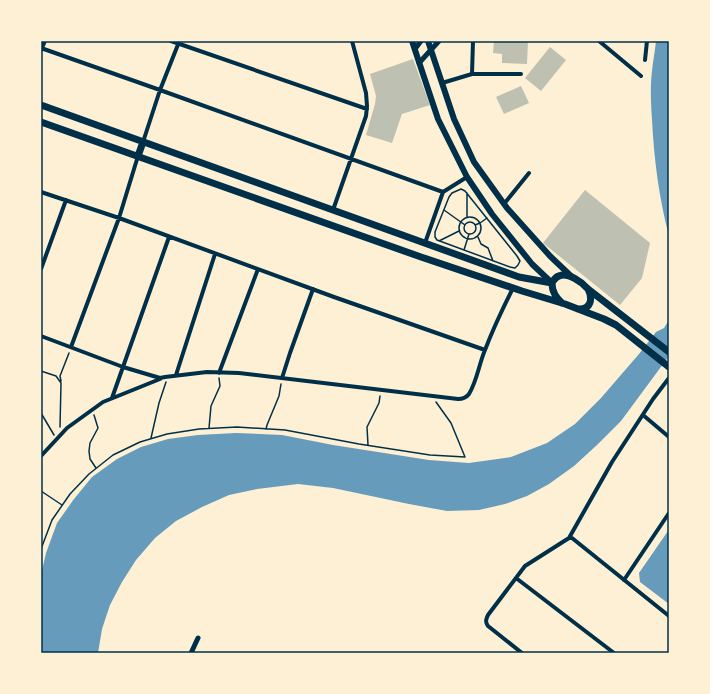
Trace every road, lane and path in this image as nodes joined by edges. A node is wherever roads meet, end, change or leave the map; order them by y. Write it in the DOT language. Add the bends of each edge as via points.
graph roads {
  1 [pos="45,41"];
  2 [pos="171,41"];
  3 [pos="352,41"];
  4 [pos="412,41"];
  5 [pos="421,41"];
  6 [pos="428,41"];
  7 [pos="439,41"];
  8 [pos="473,41"];
  9 [pos="600,41"];
  10 [pos="647,41"];
  11 [pos="179,42"];
  12 [pos="415,48"];
  13 [pos="41,49"];
  14 [pos="431,50"];
  15 [pos="645,60"];
  16 [pos="419,63"];
  17 [pos="472,74"];
  18 [pos="521,74"];
  19 [pos="641,76"];
  20 [pos="442,83"];
  21 [pos="160,90"];
  22 [pos="41,105"];
  23 [pos="367,109"];
  24 [pos="41,122"];
  25 [pos="142,142"];
  26 [pos="138,156"];
  27 [pos="351,159"];
  28 [pos="529,173"];
  29 [pos="467,177"];
  30 [pos="41,192"];
  31 [pos="444,192"];
  32 [pos="467,193"];
  33 [pos="66,200"];
  34 [pos="504,204"];
  35 [pos="333,210"];
  36 [pos="444,210"];
  37 [pos="466,217"];
  38 [pos="119,218"];
  39 [pos="487,218"];
  40 [pos="460,222"];
  41 [pos="480,222"];
  42 [pos="475,224"];
  43 [pos="465,225"];
  44 [pos="459,231"];
  45 [pos="469,234"];
  46 [pos="169,237"];
  47 [pos="478,237"];
  48 [pos="468,239"];
  49 [pos="439,241"];
  50 [pos="425,243"];
  51 [pos="464,250"];
  52 [pos="216,254"];
  53 [pos="420,257"];
  54 [pos="493,261"];
  55 [pos="41,269"];
  56 [pos="258,269"];
  57 [pos="572,277"];
  58 [pos="552,283"];
  59 [pos="513,288"];
  60 [pos="313,289"];
  61 [pos="588,289"];
  62 [pos="565,304"];
  63 [pos="576,308"];
  64 [pos="41,336"];
  65 [pos="71,348"];
  66 [pos="485,350"];
  67 [pos="669,352"];
  68 [pos="669,366"];
  69 [pos="123,367"];
  70 [pos="41,371"];
  71 [pos="219,373"];
  72 [pos="176,375"];
  73 [pos="168,376"];
  74 [pos="162,378"];
  75 [pos="282,378"];
  76 [pos="669,378"];
  77 [pos="61,383"];
  78 [pos="380,390"];
  79 [pos="432,396"];
  80 [pos="112,398"];
  81 [pos="93,409"];
  82 [pos="41,415"];
  83 [pos="643,416"];
  84 [pos="210,428"];
  85 [pos="266,429"];
  86 [pos="669,437"];
  87 [pos="58,438"];
  88 [pos="151,439"];
  89 [pos="368,445"];
  90 [pos="41,456"];
  91 [pos="96,468"];
  92 [pos="41,491"];
  93 [pos="62,506"];
  94 [pos="669,513"];
  95 [pos="569,538"];
  96 [pos="41,549"];
  97 [pos="516,578"];
  98 [pos="624,580"];
  99 [pos="669,616"];
  100 [pos="198,638"];
  101 [pos="191,653"];
  102 [pos="522,653"];
  103 [pos="614,653"];
  1 -- 13 [label="street"];
  2 -- 11 [label="street"];
  3 -- 23 [label="street" via="366,93"];
  4 -- 12 [label="main road"];
  5 -- 12 [label="street"];
  6 -- 14 [label="main road"];
  7 -- 14 [label="street"];
  8 -- 17 [label="street"];
  9 -- 19 [label="street"];
  10 -- 15 [label="street"];
  11 -- 21 [label="street"];
  11 -- 23 [label="street"];
  12 -- 16 [label="main road"];
  13 -- 21 [label="street"];
  14 -- 16 [label="street"];
  14 -- 20 [label="main road"];
  16 -- 29 [label="main road" via="438,119"];
  17 -- 18 [label="street"];
  17 -- 20 [label="street"];
  20 -- 34 [label="main road" via="454,119 474,162"];
  21 -- 25 [label="street"];
  21 -- 27 [label="street"];
  22 -- 25 [label="main road"];
  23 -- 27 [label="street"];
  24 -- 26 [label="main road"];
  25 -- 26 [label="main road"];
  25 -- 35 [label="main road"];
  26 -- 38 [label="street"];
  26 -- 53 [label="main road"];
  27 -- 31 [label="street"];
  27 -- 35 [label="street"];
  28 -- 34 [label="street"];
  29 -- 31 [label="street"];
  29 -- 58 [label="main road" via="492,214 532,264"];
  30 -- 33 [label="street"];
  31 -- 50 [label="street"];
  32 -- 36 [label="path" via="461,189 452,193"];
  32 -- 37 [label="path"];
  32 -- 39 [label="path"];
  33 -- 38 [label="street"];
  33 -- 55 [label="street"];
  34 -- 57 [label="main road"];
  35 -- 50 [label="main road"];
  36 -- 40 [label="path"];
  36 -- 49 [label="path" via="435,232 436,240"];
  37 -- 40 [label="path"];
  37 -- 41 [label="path" via="474,217"];
  38 -- 46 [label="street"];
  38 -- 65 [label="street"];
  39 -- 41 [label="path"];
  39 -- 54 [label="path" via="520,262 515,268"];
  40 -- 43 [label="path"];
  40 -- 44 [label="path"];
  41 -- 42 [label="path"];
  41 -- 47 [label="path" via="481,230"];
  42 -- 43 [label="path" via="469,222"];
  42 -- 45 [label="path" via="475,230"];
  43 -- 45 [label="path" via="465,231"];
  44 -- 48 [label="path"];
  44 -- 49 [label="path"];
  45 -- 48 [label="path"];
  46 -- 52 [label="street"];
  46 -- 69 [label="street"];
  47 -- 48 [label="path"];
  47 -- 54 [label="path" via="481,244 488,248"];
  48 -- 51 [label="path"];
  49 -- 51 [label="path"];
  50 -- 53 [label="main road"];
  50 -- 58 [label="main road" via="519,277"];
  51 -- 54 [label="path"];
  52 -- 56 [label="street"];
  52 -- 72 [label="street"];
  53 -- 59 [label="main road"];
  56 -- 60 [label="street"];
  56 -- 71 [label="street"];
  57 -- 58 [label="main road" via="559,276"];
  57 -- 61 [label="main road"];
  58 -- 62 [label="main road" via="557,298"];
  59 -- 62 [label="main road"];
  59 -- 66 [label="street"];
  60 -- 66 [label="street"];
  60 -- 75 [label="street"];
  61 -- 63 [label="main road" via="591,299 589,305 582,309"];
  61 -- 67 [label="main road"];
  62 -- 63 [label="main road"];
  63 -- 68 [label="main road" via="616,324"];
  64 -- 65 [label="street"];
  65 -- 69 [label="street"];
  65 -- 77 [label="path" via="60,376"];
  66 -- 79 [label="street" via="466,397 458,399"];
  69 -- 74 [label="street"];
  69 -- 80 [label="street"];
  70 -- 77 [label="path" via="56,376"];
  71 -- 72 [label="street"];
  71 -- 75 [label="street"];
  71 -- 84 [label="path" via="220,386 212,406"];
  72 -- 73 [label="street"];
  73 -- 74 [label="street"];
  73 -- 88 [label="path"];
  74 -- 80 [label="street"];
  75 -- 78 [label="street"];
  75 -- 85 [label="path" via="279,396"];
  76 -- 83 [label="street"];
  77 -- 87 [label="path"];
  78 -- 79 [label="street"];
  78 -- 89 [label="path" via="380,403 367,427"];
  79 -- 89 [label="path" via="451,423 465,457 430,455"];
  80 -- 81 [label="street"];
  81 -- 87 [label="street"];
  81 -- 91 [label="path" via="98,428 89,451 90,459"];
  82 -- 87 [label="path"];
  83 -- 86 [label="street"];
  83 -- 95 [label="street" via="612,462"];
  84 -- 85 [label="path"];
  84 -- 88 [label="path"];
  85 -- 89 [label="path"];
  87 -- 90 [label="street"];
  88 -- 91 [label="path" via="113,455"];
  91 -- 93 [label="path" via="70,494"];
  92 -- 93 [label="path"];
  93 -- 96 [label="path" via="52,520"];
  94 -- 98 [label="street"];
  95 -- 97 [label="street" via="525,566"];
  95 -- 98 [label="street"];
  97 -- 102 [label="street" via="488,615 486,623"];
  97 -- 103 [label="street"];
  98 -- 99 [label="street"];
  100 -- 101 [label="street"];
}
